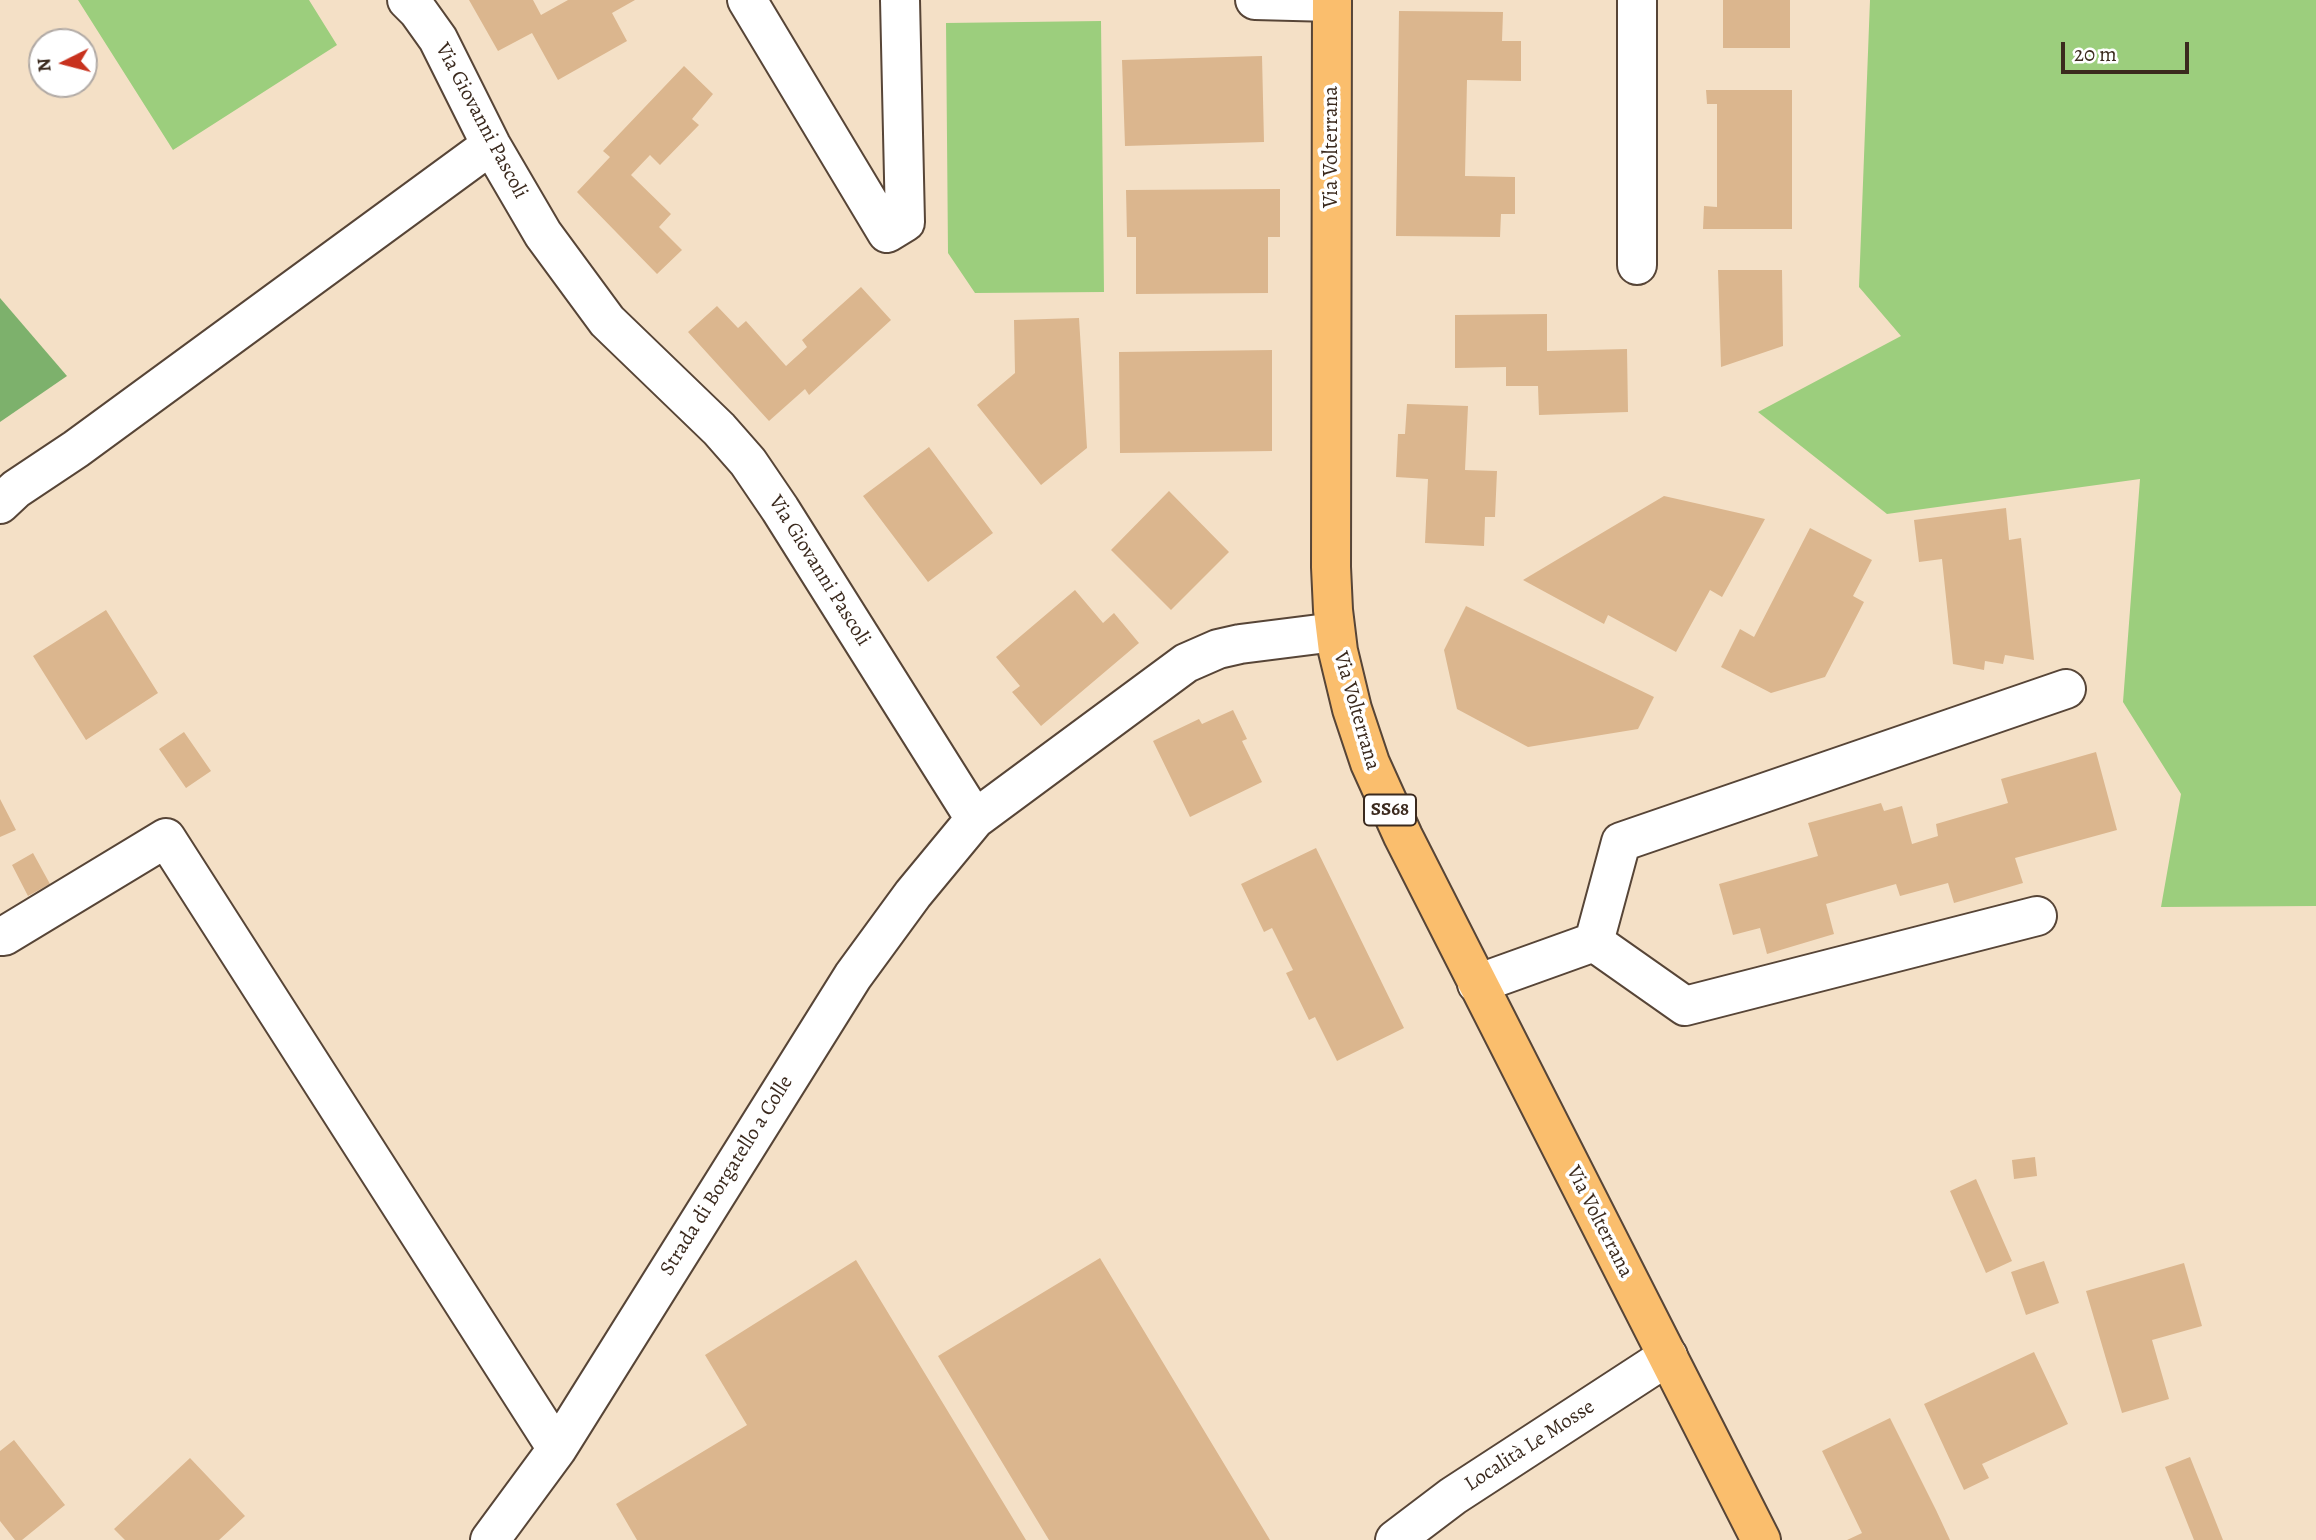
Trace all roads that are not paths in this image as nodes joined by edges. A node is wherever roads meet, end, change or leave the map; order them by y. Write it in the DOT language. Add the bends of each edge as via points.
graph roads {
  1 [pos="408,0"];
  2 [pos="747,0"];
  3 [pos="900,0"];
  4 [pos="1255,0"];
  5 [pos="1637,0"];
  6 [pos="1332,1"];
  7 [pos="491,145"];
  8 [pos="1637,265"];
  9 [pos="0,505"];
  10 [pos="1335,632"];
  11 [pos="2066,689"];
  12 [pos="975,819"];
  13 [pos="2037,916"];
  14 [pos="0,936"];
  15 [pos="1594,942"];
  16 [pos="1478,984"];
  17 [pos="1668,1356"];
  18 [pos="556,1449"];
  19 [pos="490,1540"];
  20 [pos="1395,1540"];
  21 [pos="1761,1540"];
  1 -- 7 [label="street, Via Giovanni Pascoli" via="438,39"];
  2 -- 3 [label="street" via="887,233 905,222"];
  4 -- 6 [label="street"];
  5 -- 8 [label="street"];
  6 -- 10 [label="main road, Via Volterrana / SS68"];
  7 -- 9 [label="street"];
  7 -- 12 [label="street, Via Giovanni Pascoli" via="543,234 607,321 719,429 764,484"];
  10 -- 12 [label="street" via="1240,644 1186,663"];
  10 -- 16 [label="main road, Via Volterrana / SS68" via="1370,763"];
  11 -- 15 [label="street" via="1621,842"];
  12 -- 18 [label="street, Strada di Borgatello a Colle" via="912,894 853,976"];
  13 -- 15 [label="street" via="1685,1006"];
  14 -- 18 [label="street" via="166,838"];
  15 -- 16 [label="street"];
  16 -- 17 [label="main road, Via Volterrana / SS68"];
  17 -- 20 [label="street, Località Le Mosse" via="1453,1496"];
  17 -- 21 [label="main road, Via Volterrana / SS68"];
  18 -- 19 [label="street, Strada di Borgatello a Colle"];
}
